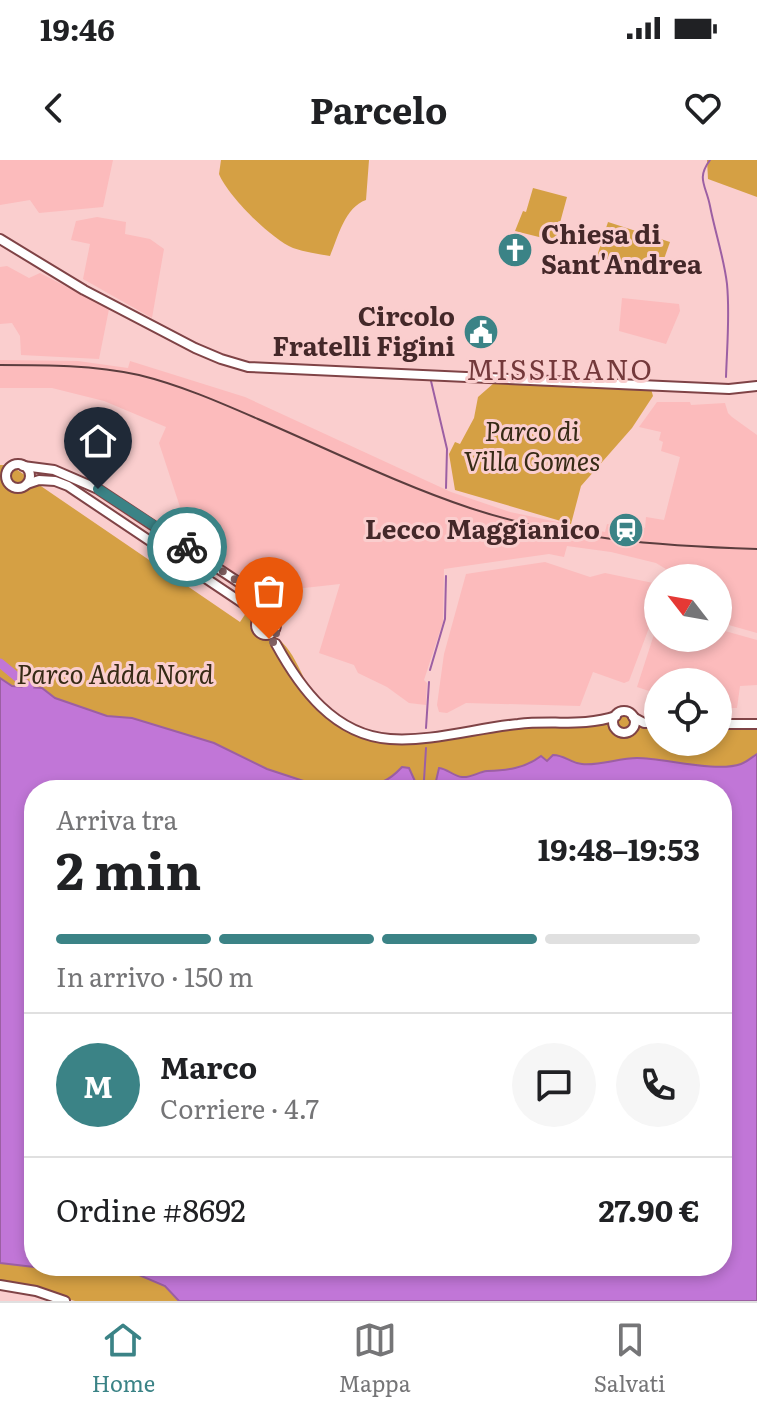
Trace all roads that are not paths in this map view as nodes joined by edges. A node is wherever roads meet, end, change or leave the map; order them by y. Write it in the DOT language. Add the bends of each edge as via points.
graph roads {
  1 [pos="1,243"];
  2 [pos="757,386"];
  3 [pos="23,466"];
  4 [pos="4,469"];
  5 [pos="4,479"];
  6 [pos="27,484"];
  7 [pos="268,615"];
  8 [pos="257,620"];
  9 [pos="276,629"];
  10 [pos="262,634"];
  11 [pos="276,644"];
  12 [pos="616,716"];
  13 [pos="633,717"];
  14 [pos="598,722"];
  15 [pos="644,723"];
  16 [pos="732,724"];
  17 [pos="757,724"];
  18 [pos="616,729"];
  19 [pos="632,729"];
  20 [pos="0,1285"];
  21 [pos="65,1301"];
  1 -- 2 [label="main road" via="207,354 258,369"];
  3 -- 4 [label="main road"];
  3 -- 6 [label="main road" via="30,473"];
  3 -- 7 [label="main road" via="54,470 98,489 258,595"];
  4 -- 5 [label="main road"];
  5 -- 6 [label="main road" via="17,488"];
  6 -- 8 [label="main road" via="39,480 68,486 250,608"];
  7 -- 8 [label="main road"];
  7 -- 9 [label="main road"];
  8 -- 10 [label="main road"];
  9 -- 10 [label="main road"];
  9 -- 11 [label="main road"];
  10 -- 11 [label="main road"];
  11 -- 14 [label="main road" via="295,678 322,708 363,732 388,739 521,723"];
  12 -- 13 [label="main road" via="625,712"];
  12 -- 14 [label="main road"];
  12 -- 18 [label="main road"];
  13 -- 15 [label="main road"];
  13 -- 19 [label="main road"];
  14 -- 18 [label="main road"];
  15 -- 19 [label="main road"];
  16 -- 17 [label="main road"];
  18 -- 19 [label="main road"];
  20 -- 21 [label="main road"];
}
